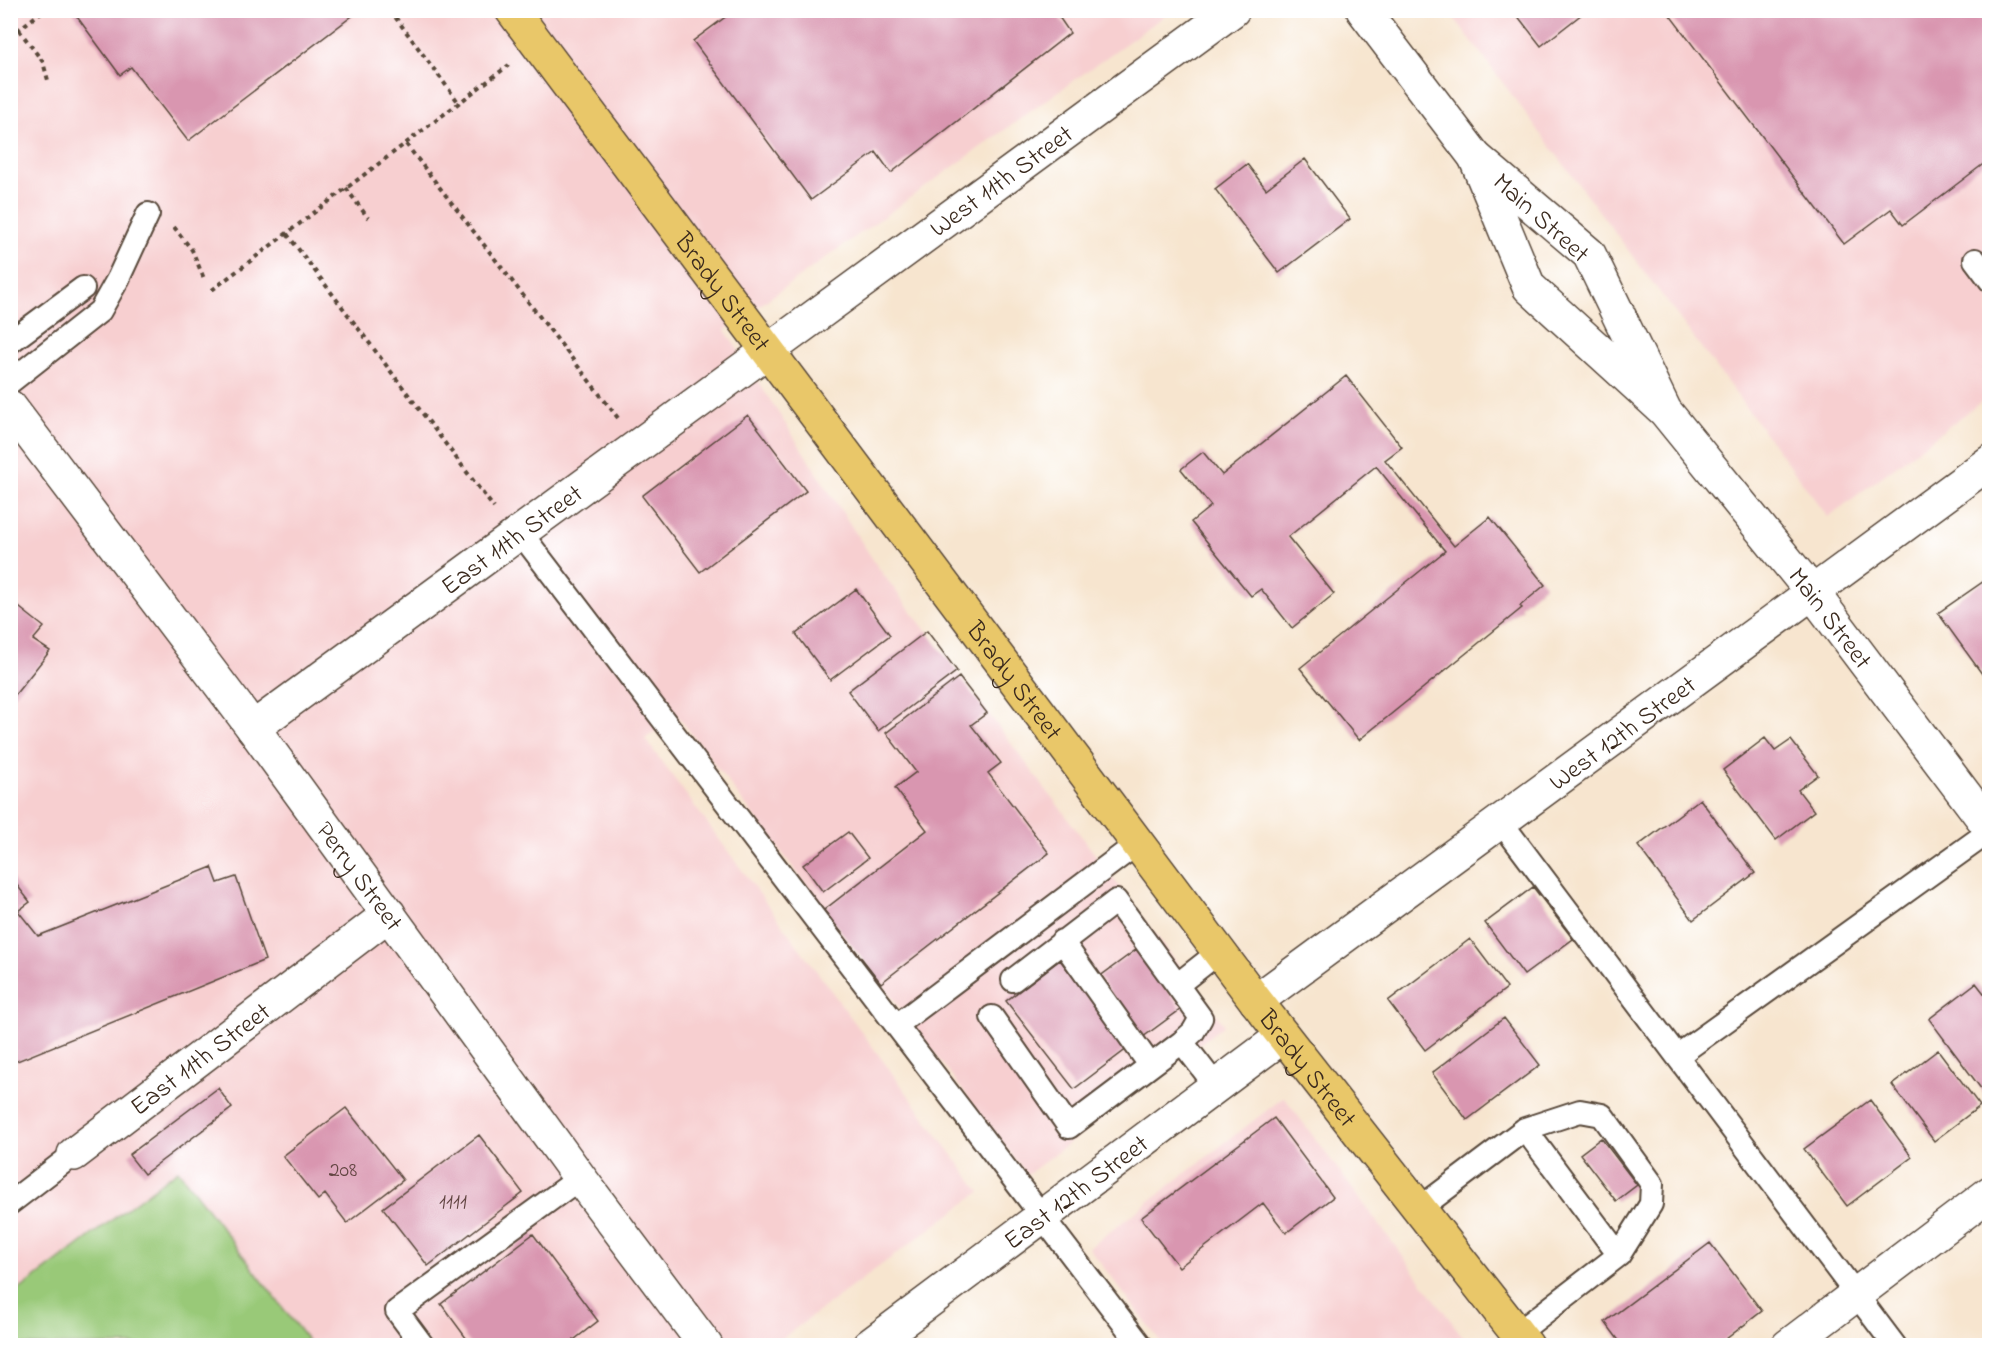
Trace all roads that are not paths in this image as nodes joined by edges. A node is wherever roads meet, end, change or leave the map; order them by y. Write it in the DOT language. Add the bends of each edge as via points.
graph roads {
  1 [pos="512,10"];
  2 [pos="1233,10"];
  3 [pos="1363,10"];
  4 [pos="1475,157"];
  5 [pos="148,214"];
  6 [pos="1975,260"];
  7 [pos="1989,280"];
  8 [pos="83,288"];
  9 [pos="10,342"];
  10 [pos="768,351"];
  11 [pos="10,382"];
  12 [pos="10,407"];
  13 [pos="1665,411"];
  14 [pos="1989,462"];
  15 [pos="518,534"];
  16 [pos="1812,592"];
  17 [pos="253,728"];
  18 [pos="1501,822"];
  19 [pos="1989,829"];
  20 [pos="1138,843"];
  21 [pos="1061,899"];
  22 [pos="389,914"];
  23 [pos="1083,925"];
  24 [pos="1062,941"];
  25 [pos="1219,952"];
  26 [pos="1013,980"];
  27 [pos="1177,985"];
  28 [pos="1256,1001"];
  29 [pos="992,1017"];
  30 [pos="897,1025"];
  31 [pos="1282,1035"];
  32 [pos="1182,1042"];
  33 [pos="1677,1056"];
  34 [pos="1150,1065"];
  35 [pos="1216,1086"];
  36 [pos="1525,1130"];
  37 [pos="75,1154"];
  38 [pos="580,1178"];
  39 [pos="1989,1193"];
  40 [pos="10,1203"];
  41 [pos="1419,1209"];
  42 [pos="1042,1216"];
  43 [pos="1619,1255"];
  44 [pos="1856,1294"];
  45 [pos="1522,1339"];
  46 [pos="423,1346"];
  47 [pos="706,1346"];
  48 [pos="869,1346"];
  49 [pos="1141,1346"];
  50 [pos="1788,1346"];
  51 [pos="1895,1346"];
  1 -- 10 [label="highway, Brady Street"];
  2 -- 10 [label="street, West 11th Street"];
  3 -- 4 [label="street, Main Street"];
  4 -- 13 [label="street, Main Street" via="1589,254"];
  4 -- 13 [label="street, Main Street" via="1529,287"];
  5 -- 11 [label="lane" via="100,311"];
  6 -- 7 [label="lane"];
  8 -- 9 [label="lane"];
  10 -- 15 [label="street, East 11th Street"];
  10 -- 20 [label="highway, Brady Street"];
  12 -- 17 [label="street, Perry Street"];
  13 -- 16 [label="street, Main Street"];
  14 -- 16 [label="street, West 12th Street"];
  15 -- 17 [label="street, East 11th Street"];
  15 -- 30 [label="lane"];
  16 -- 18 [label="street, West 12th Street"];
  16 -- 19 [label="street, Main Street"];
  17 -- 22 [label="street, Perry Street"];
  18 -- 28 [label="street, West 12th Street"];
  18 -- 33 [label="lane"];
  19 -- 33 [label="lane"];
  20 -- 21 [label="lane"];
  20 -- 25 [label="highway, Brady Street"];
  21 -- 23 [label="lane"];
  21 -- 30 [label="lane"];
  22 -- 37 [label="street, East 11th Street"];
  22 -- 38 [label="street, Perry Street"];
  23 -- 24 [label="lane"];
  23 -- 27 [label="lane" via="1116,901"];
  24 -- 26 [label="lane"];
  24 -- 34 [label="lane"];
  25 -- 27 [label="lane"];
  25 -- 28 [label="highway, Brady Street"];
  27 -- 32 [label="lane" via="1201,1017"];
  28 -- 31 [label="highway, Brady Street"];
  29 -- 34 [label="lane" via="1069,1127"];
  30 -- 42 [label="lane"];
  31 -- 35 [label="street, East 12th Street"];
  31 -- 41 [label="highway, Brady Street"];
  32 -- 34 [label="lane"];
  32 -- 35 [label="lane"];
  33 -- 44 [label="lane"];
  35 -- 42 [label="street, East 12th Street"];
  36 -- 41 [label="lane"];
  36 -- 43 [label="lane"];
  36 -- 43 [label="lane" via="1580,1111 1602,1115 1652,1184 1651,1204"];
  37 -- 40 [label="lane, East 11th Street"];
  38 -- 46 [label="lane" via="397,1311"];
  38 -- 47 [label="street, Perry Street"];
  39 -- 44 [label="street"];
  41 -- 45 [label="highway, Brady Street"];
  42 -- 48 [label="street, East 12th Street"];
  42 -- 49 [label="lane"];
  43 -- 45 [label="lane"];
  44 -- 50 [label="street"];
  44 -- 51 [label="lane"];
}
